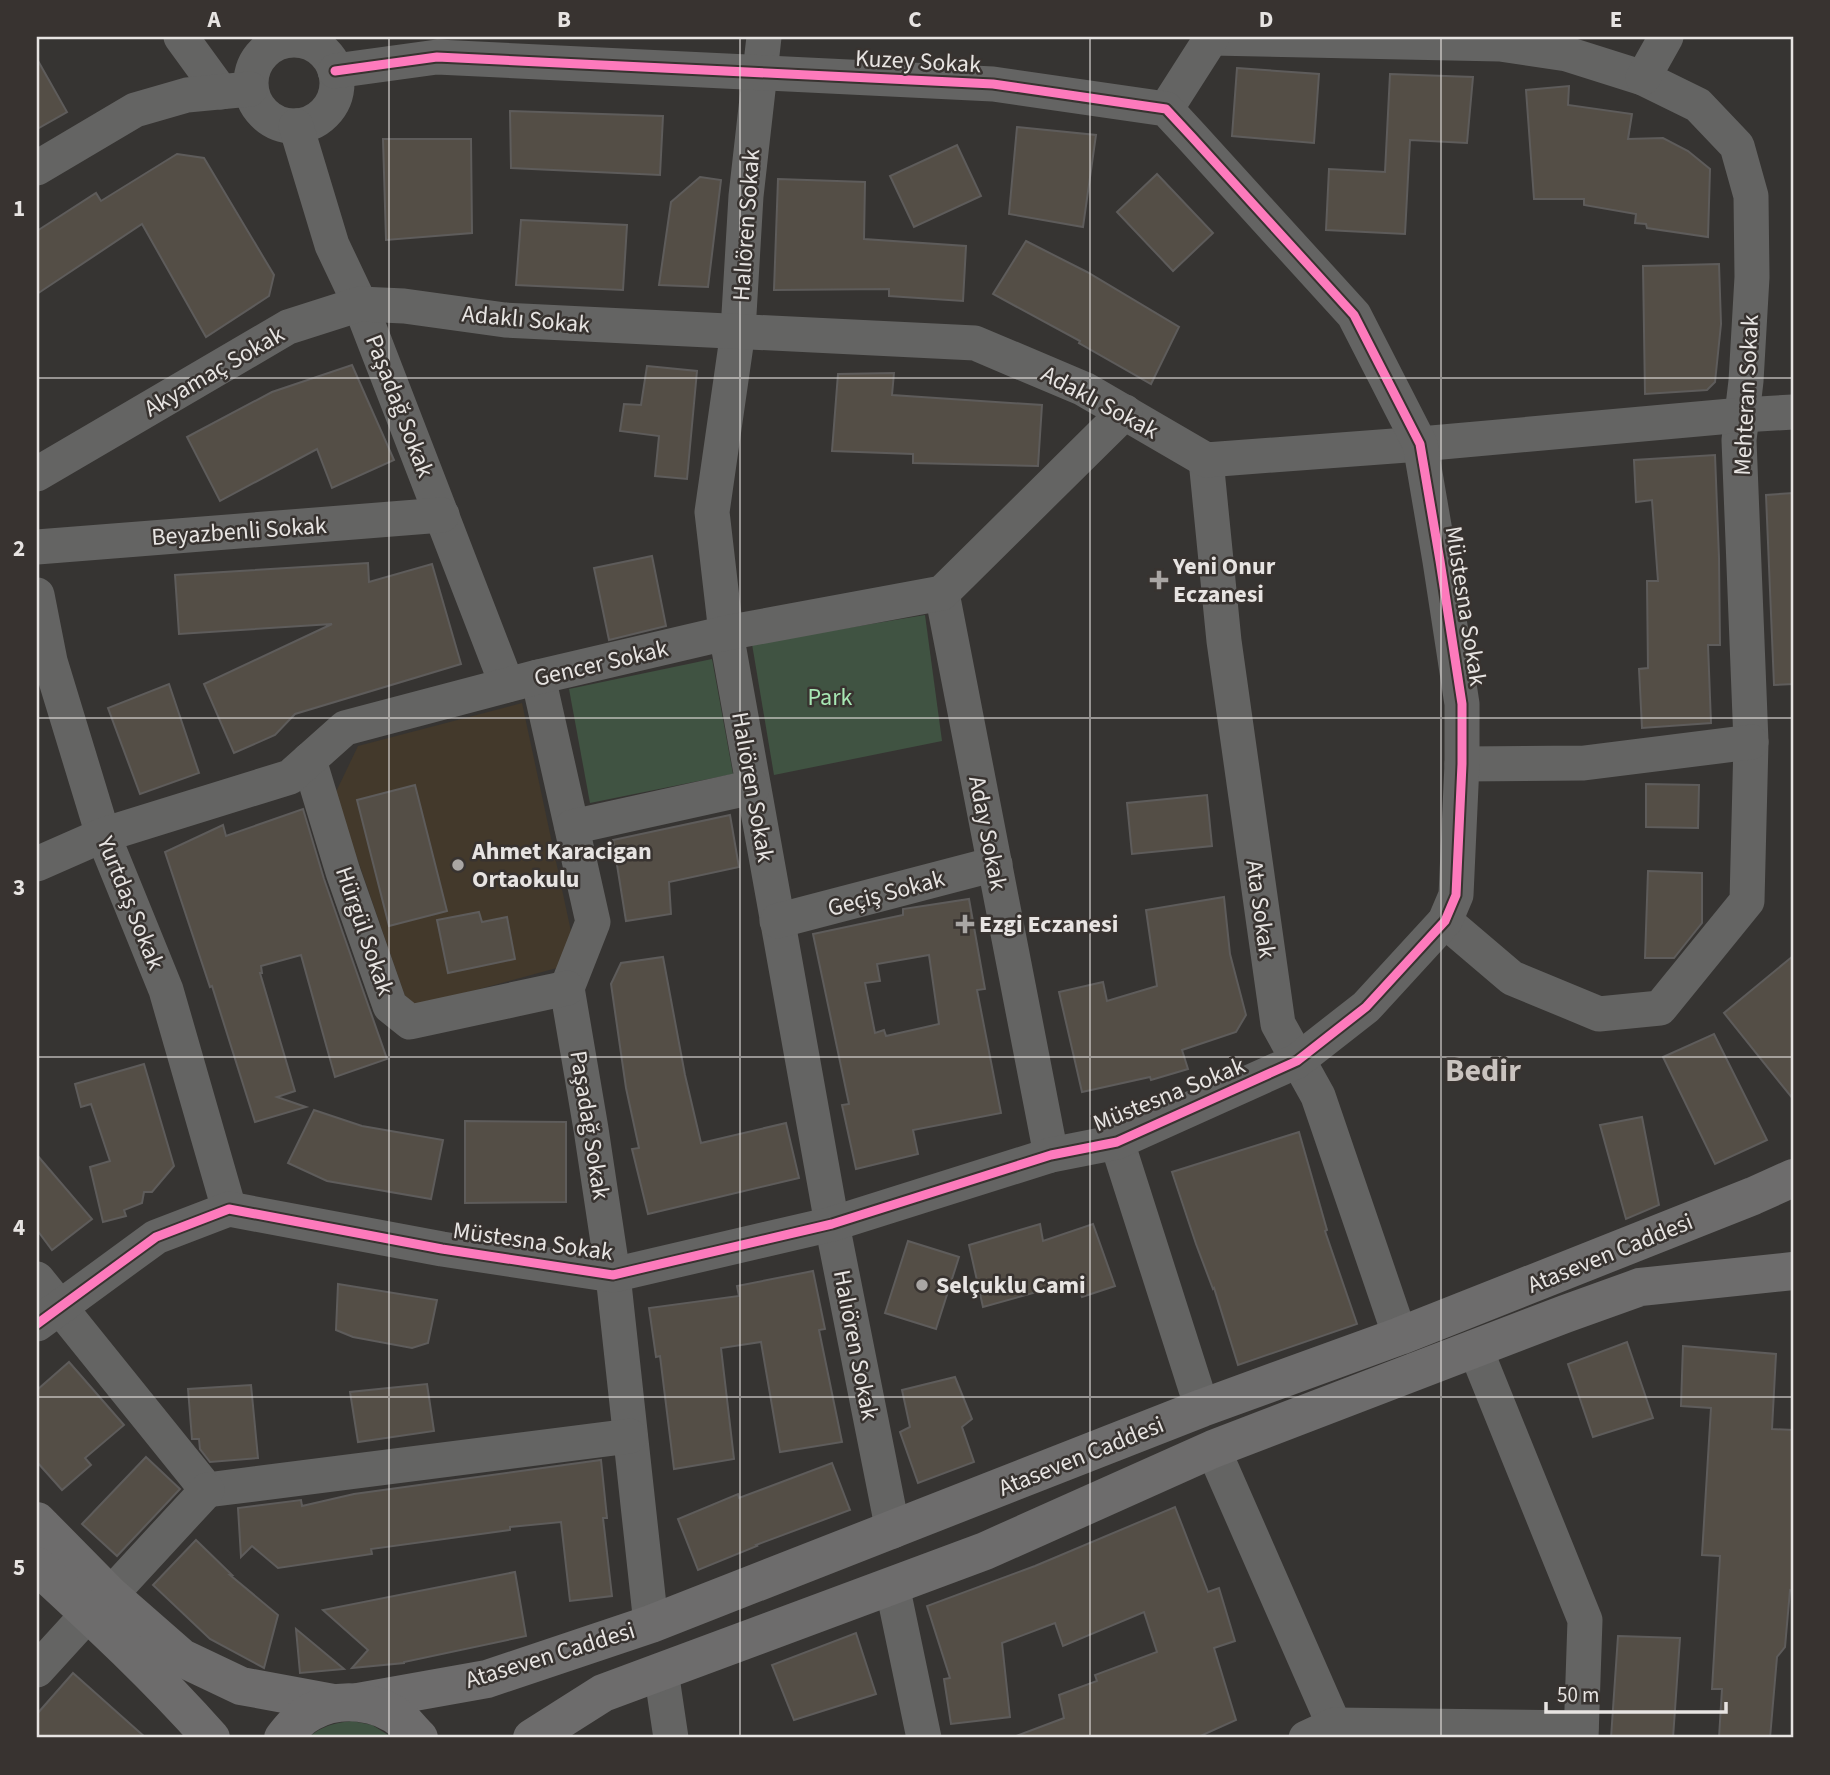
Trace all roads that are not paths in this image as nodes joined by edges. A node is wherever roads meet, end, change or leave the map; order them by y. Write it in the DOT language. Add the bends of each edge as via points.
graph roads {
  1 [pos="181,37"];
  2 [pos="764,37"];
  3 [pos="1212,37"];
  4 [pos="1666,37"];
  5 [pos="272,41"];
  6 [pos="335,71"];
  7 [pos="760,72"];
  8 [pos="1643,78"];
  9 [pos="235,90"];
  10 [pos="1166,109"];
  11 [pos="296,127"];
  12 [pos="37,168"];
  13 [pos="360,304"];
  14 [pos="404,306"];
  15 [pos="738,331"];
  16 [pos="1125,412"];
  17 [pos="1793,412"];
  18 [pos="1742,415"];
  19 [pos="1420,444"];
  20 [pos="1206,460"];
  21 [pos="37,474"];
  22 [pos="442,515"];
  23 [pos="37,547"];
  24 [pos="942,593"];
  25 [pos="37,595"];
  26 [pos="726,633"];
  27 [pos="522,681"];
  28 [pos="1751,742"];
  29 [pos="309,760"];
  30 [pos="1462,764"];
  31 [pos="753,787"];
  32 [pos="572,827"];
  33 [pos="103,835"];
  34 [pos="37,864"];
  35 [pos="995,864"];
  36 [pos="777,921"];
  37 [pos="1445,921"];
  38 [pos="567,988"];
  39 [pos="1297,1061"];
  40 [pos="1117,1142"];
  41 [pos="1051,1154"];
  42 [pos="1793,1178"];
  43 [pos="229,1209"];
  44 [pos="832,1224"];
  45 [pos="1793,1271"];
  46 [pos="613,1275"];
  47 [pos="37,1279"];
  48 [pos="48,1316"];
  49 [pos="1399,1336"];
  50 [pos="1475,1348"];
  51 [pos="1202,1408"];
  52 [pos="631,1436"];
  53 [pos="1213,1449"];
  54 [pos="207,1490"];
  55 [pos="37,1521"];
  56 [pos="892,1531"];
  57 [pos="37,1566"];
  58 [pos="892,1585"];
  59 [pos="100,1604"];
  60 [pos="651,1624"];
  61 [pos="37,1670"];
  62 [pos="661,1671"];
  63 [pos="346,1703"];
  64 [pos="1581,1733"];
  65 [pos="1325,1734"];
  66 [pos="211,1738"];
  67 [pos="283,1738"];
  68 [pos="419,1738"];
  69 [pos="532,1738"];
  70 [pos="671,1738"];
  71 [pos="924,1738"];
  1 -- 9 [label="street"];
  2 -- 7 [label="street, Halıören Sokak"];
  3 -- 8 [label="street, Mehteran Sokak" via="1500,44 1567,54"];
  3 -- 10 [label="street"];
  4 -- 8 [label="street"];
  5 -- 6 [label="street" via="307,42 320,48"];
  5 -- 9 [label="street"];
  6 -- 7 [label="street, Kuzey Sokak" via="437,57"];
  6 -- 11 [label="street" via="335,99 327,111"];
  7 -- 10 [label="street, Kuzey Sokak" via="993,84"];
  7 -- 15 [label="street, Halıören Sokak"];
  8 -- 18 [label="street, Mehteran Sokak" via="1698,105 1737,146 1751,196 1752,277"];
  9 -- 11 [label="street" via="276,123"];
  9 -- 12 [label="street" via="187,95 135,110"];
  10 -- 19 [label="street, Müstesna Sokak" via="1354,315"];
  11 -- 13 [label="street, Paşadağ Sokak" via="332,245"];
  13 -- 14 [label="street, Akyamaç Sokak"];
  13 -- 21 [label="street, Akyamaç Sokak" via="288,327"];
  13 -- 22 [label="street, Paşadağ Sokak"];
  14 -- 15 [label="street, Adaklı Sokak" via="505,320"];
  15 -- 16 [label="street, Adaklı Sokak" via="975,343 1084,389"];
  15 -- 26 [label="street, Halıören Sokak" via="712,512"];
  16 -- 20 [label="street, Adaklı Sokak"];
  16 -- 24 [label="street"];
  17 -- 18 [label="street"];
  18 -- 19 [label="street"];
  18 -- 28 [label="street, Mehteran Sokak" via="1739,440"];
  19 -- 20 [label="street"];
  19 -- 30 [label="street, Müstesna Sokak" via="1462,704"];
  20 -- 39 [label="street, Ata Sokak" via="1224,641 1278,1024"];
  22 -- 23 [label="street, Beyazbenli Sokak"];
  22 -- 27 [label="street, Paşadağ Sokak"];
  24 -- 26 [label="street, Gencer Sokak"];
  24 -- 35 [label="street, Aday Sokak"];
  25 -- 33 [label="street, Yurtdaş Sokak" via="50,661"];
  26 -- 27 [label="street, Gencer Sokak"];
  26 -- 31 [label="street, Halıören Sokak"];
  27 -- 29 [label="street, Gencer Sokak" via="345,728"];
  27 -- 32 [label="street, Paşadağ Sokak"];
  28 -- 30 [label="street" via="1584,763"];
  28 -- 37 [label="street, Mehteran Sokak" via="1747,901 1660,1008 1599,1014 1512,978"];
  29 -- 33 [label="street, Gencer Sokak" via="290,777"];
  29 -- 38 [label="street, Hürgül Sokak" via="390,1006 411,1022"];
  30 -- 37 [label="street, Müstesna Sokak" via="1456,895"];
  31 -- 32 [label="street"];
  31 -- 36 [label="street, Halıören Sokak"];
  32 -- 38 [label="street, Paşadağ Sokak" via="593,922"];
  33 -- 34 [label="street, Gencer Sokak"];
  33 -- 43 [label="street, Yurtdaş Sokak" via="166,990"];
  35 -- 36 [label="street, Geçiş Sokak"];
  35 -- 41 [label="street, Aday Sokak"];
  36 -- 44 [label="street, Halıören Sokak"];
  37 -- 39 [label="street, Müstesna Sokak" via="1366,1007"];
  38 -- 46 [label="street, Paşadağ Sokak"];
  39 -- 40 [label="street, Müstesna Sokak"];
  39 -- 49 [label="street, Ata Sokak" via="1318,1096"];
  40 -- 41 [label="street, Müstesna Sokak"];
  40 -- 51 [label="street"];
  41 -- 44 [label="street, Müstesna Sokak"];
  42 -- 49 [label="main road, Ataseven Caddesi"];
  43 -- 46 [label="street, Müstesna Sokak"];
  43 -- 48 [label="street" via="156,1237"];
  44 -- 46 [label="street, Müstesna Sokak"];
  44 -- 56 [label="street, Halıören Sokak"];
  45 -- 50 [label="main road" via="1640,1287"];
  46 -- 52 [label="street, Paşadağ Sokak"];
  47 -- 48 [label="street"];
  48 -- 54 [label="street"];
  49 -- 51 [label="main road, Ataseven Caddesi"];
  50 -- 53 [label="main road"];
  50 -- 64 [label="street" via="1585,1620"];
  51 -- 56 [label="main road, Ataseven Caddesi"];
  52 -- 54 [label="street"];
  52 -- 60 [label="street, Paşadağ Sokak"];
  53 -- 58 [label="main road" via="985,1551"];
  53 -- 65 [label="street"];
  54 -- 59 [label="street"];
  55 -- 59 [label="main road, Ataseven Caddesi"];
  56 -- 60 [label="main road, Ataseven Caddesi"];
  57 -- 59 [label="main road, Ataseven Caddesi"];
  58 -- 62 [label="main road"];
  58 -- 71 [label="street"];
  59 -- 61 [label="street"];
  59 -- 63 [label="main road, Ataseven Caddesi" via="182,1658 241,1686"];
  59 -- 66 [label="main road, Ataseven Caddesi"];
  60 -- 63 [label="main road, Ataseven Caddesi" via="487,1679"];
  62 -- 69 [label="main road" via="603,1693"];
  62 -- 70 [label="street"];
  63 -- 67 [label="main road" via="312,1712"];
  63 -- 68 [label="main road" via="382,1708 403,1720"];
  64 -- 65 [label="street"];
}
